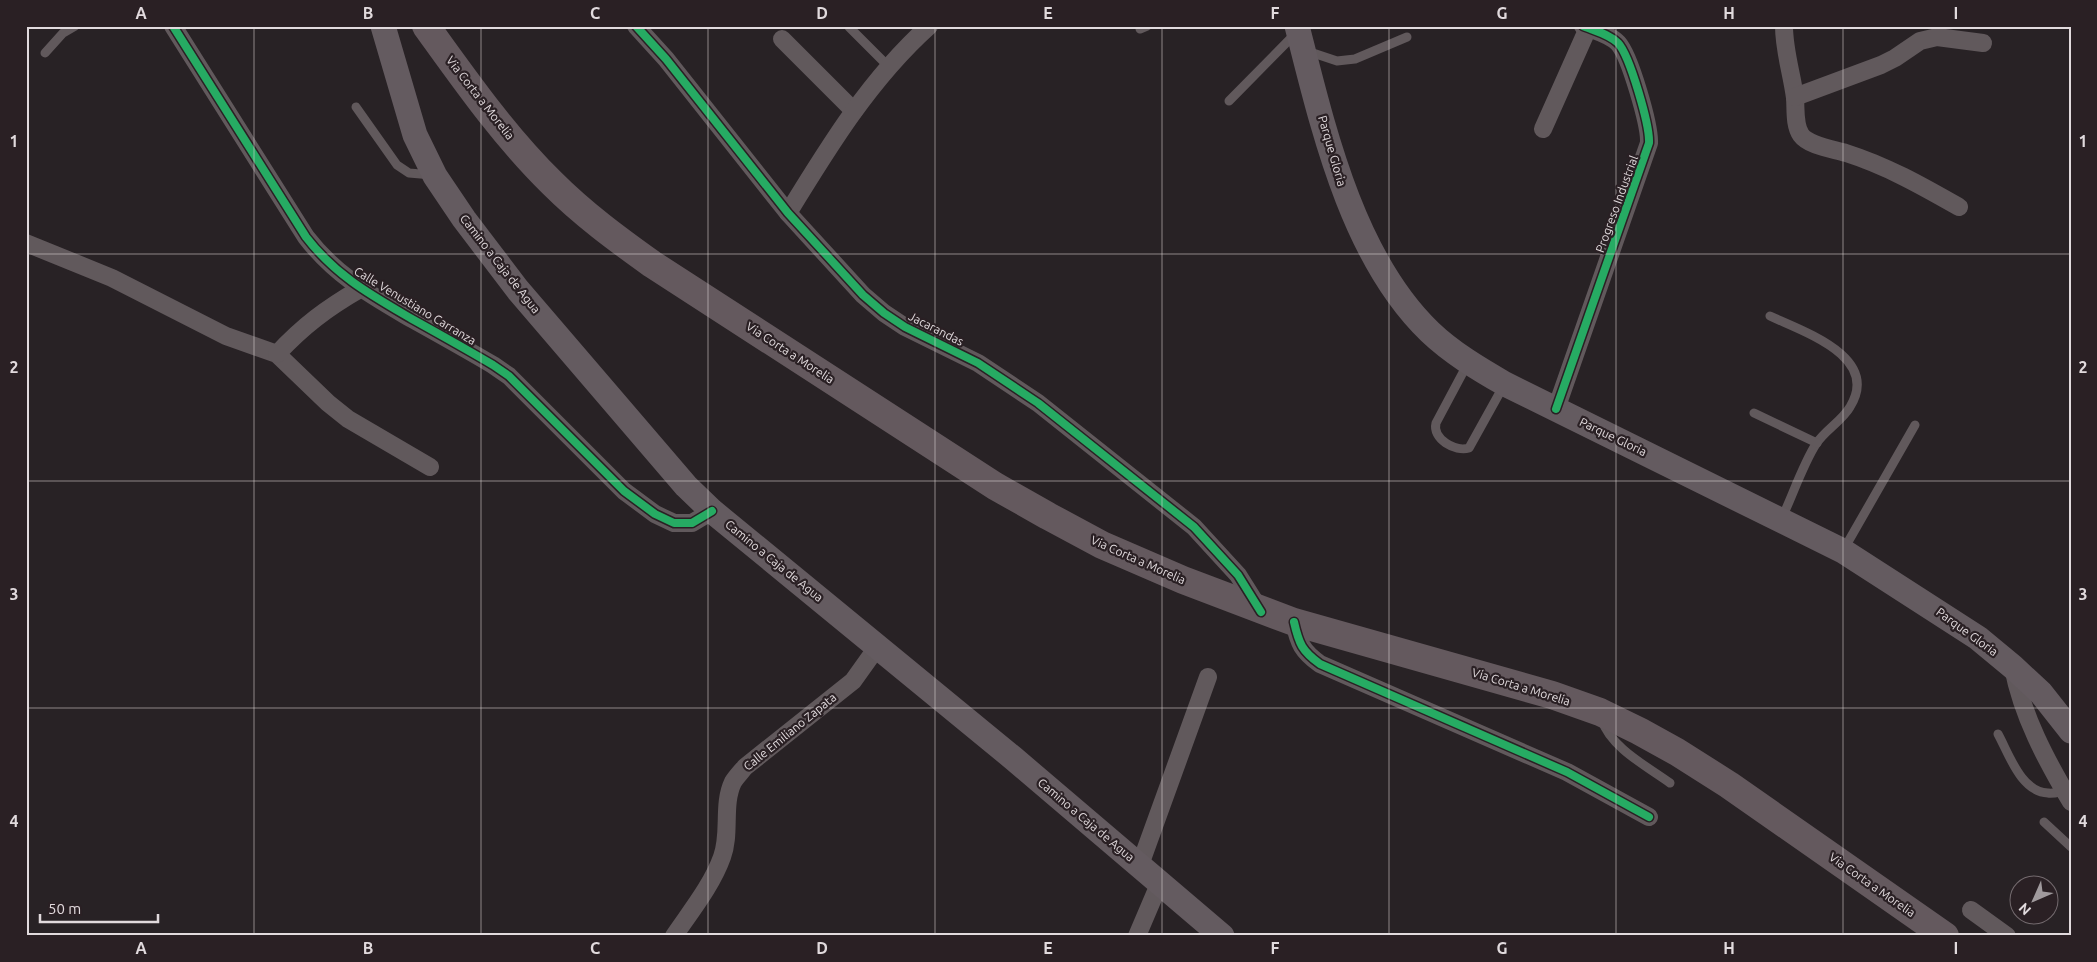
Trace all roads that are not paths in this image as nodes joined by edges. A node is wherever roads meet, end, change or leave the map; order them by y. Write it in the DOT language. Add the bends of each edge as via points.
graph roads {
  1 [pos="75,26"];
  2 [pos="174,26"];
  3 [pos="382,26"];
  4 [pos="426,26"];
  5 [pos="636,26"];
  6 [pos="929,26"];
  7 [pos="1784,26"];
  8 [pos="849,27"];
  9 [pos="1586,27"];
  10 [pos="1300,36"];
  11 [pos="1407,36"];
  12 [pos="782,39"];
  13 [pos="1983,43"];
  14 [pos="45,53"];
  15 [pos="888,66"];
  16 [pos="1795,97"];
  17 [pos="1229,101"];
  18 [pos="356,107"];
  19 [pos="854,111"];
  20 [pos="1543,129"];
  21 [pos="435,176"];
  22 [pos="1959,207"];
  23 [pos="788,213"];
  24 [pos="26,243"];
  25 [pos="360,289"];
  26 [pos="1770,316"];
  27 [pos="277,354"];
  28 [pos="1468,363"];
  29 [pos="1504,384"];
  30 [pos="1556,409"];
  31 [pos="1754,413"];
  32 [pos="1915,425"];
  33 [pos="1817,443"];
  34 [pos="430,467"];
  35 [pos="712,511"];
  36 [pos="1781,520"];
  37 [pos="1843,551"];
  38 [pos="1261,612"];
  39 [pos="1294,622"];
  40 [pos="878,646"];
  41 [pos="2014,666"];
  42 [pos="1208,677"];
  43 [pos="1600,712"];
  44 [pos="2071,731"];
  45 [pos="1998,734"];
  46 [pos="1670,783"];
  47 [pos="2067,796"];
  48 [pos="1649,817"];
  49 [pos="2044,822"];
  50 [pos="2071,847"];
  51 [pos="1140,866"];
  52 [pos="1160,882"];
  53 [pos="1971,910"];
  54 [pos="674,936"];
  55 [pos="1137,936"];
  56 [pos="1222,936"];
  57 [pos="1945,936"];
  58 [pos="2007,936"];
  1 -- 14 [label="lane" via="62,33"];
  2 -- 25 [label="street, Calle Venustiano Carranza" via="306,237 322,257"];
  3 -- 21 [label="main road, Camino a Caja de Agua" via="415,135"];
  4 -- 38 [label="main road, Via Corta a Morelia" via="509,137 551,183 599,226 652,264 995,486 1102,545"];
  5 -- 23 [label="street, Jacarandas"];
  6 -- 15 [label="street"];
  7 -- 16 [label="street"];
  8 -- 15 [label="lane"];
  9 -- 20 [label="street"];
  9 -- 30 [label="street, Progreso Industrial" via="1610,37 1622,48 1648,125 1650,143"];
  10 -- 11 [label="lane" via="1337,61 1355,58"];
  10 -- 17 [label="lane"];
  10 -- 28 [label="main road, Parque Gloria" via="1343,189 1371,252 1396,293 1430,332"];
  12 -- 19 [label="street"];
  13 -- 16 [label="street" via="1937,37 1920,41 1881,65"];
  15 -- 19 [label="street"];
  16 -- 22 [label="street" via="1801,136 1812,143 1872,161"];
  18 -- 21 [label="lane" via="397,165 409,173"];
  19 -- 23 [label="street"];
  21 -- 35 [label="main road, Camino a Caja de Agua" via="518,290 686,486"];
  23 -- 38 [label="street, Jacarandas" via="884,314 1008,381 1194,527 1238,575"];
  24 -- 27 [label="street" via="112,278 226,336"];
  25 -- 27 [label="street" via="328,307 299,330"];
  25 -- 35 [label="street, Calle Venustiano Carranza" via="508,376 624,491 654,514 674,523 683,523 692,522"];
  26 -- 33 [label="lane" via="1824,342 1844,357 1856,372 1858,390 1850,408"];
  27 -- 34 [label="street" via="348,419"];
  28 -- 29 [label="main road, Parque Gloria"];
  28 -- 29 [label="lane" via="1436,423 1436,435 1441,439 1463,450 1469,448"];
  29 -- 30 [label="main road, Parque Gloria"];
  30 -- 36 [label="main road, Parque Gloria"];
  31 -- 33 [label="lane"];
  32 -- 37 [label="lane"];
  33 -- 36 [label="lane"];
  35 -- 40 [label="main road, Camino a Caja de Agua"];
  36 -- 37 [label="main road, Parque Gloria"];
  37 -- 41 [label="main road, Parque Gloria" via="1943,614"];
  38 -- 39 [label="main road, Via Corta a Morelia"];
  39 -- 43 [label="main road, Via Corta a Morelia" via="1515,684"];
  39 -- 48 [label="street" via="1298,640 1306,653 1320,664 1567,772"];
  40 -- 51 [label="main road, Camino a Caja de Agua"];
  40 -- 54 [label="street, Calle Emiliano Zapata" via="853,681 745,767 734,780 728,796 727,840 723,856"];
  41 -- 44 [label="main road, Parque Gloria"];
  41 -- 47 [label="street" via="2018,692 2027,716"];
  42 -- 51 [label="street"];
  43 -- 46 [label="lane" via="1605,731 1614,742"];
  43 -- 57 [label="main road, Via Corta a Morelia" via="1678,752 1729,785"];
  45 -- 47 [label="lane" via="2023,779 2033,788"];
  49 -- 50 [label="lane"];
  51 -- 52 [label="main road, Camino a Caja de Agua"];
  52 -- 55 [label="street"];
  52 -- 56 [label="main road, Camino a Caja de Agua"];
  53 -- 58 [label="street"];
}
